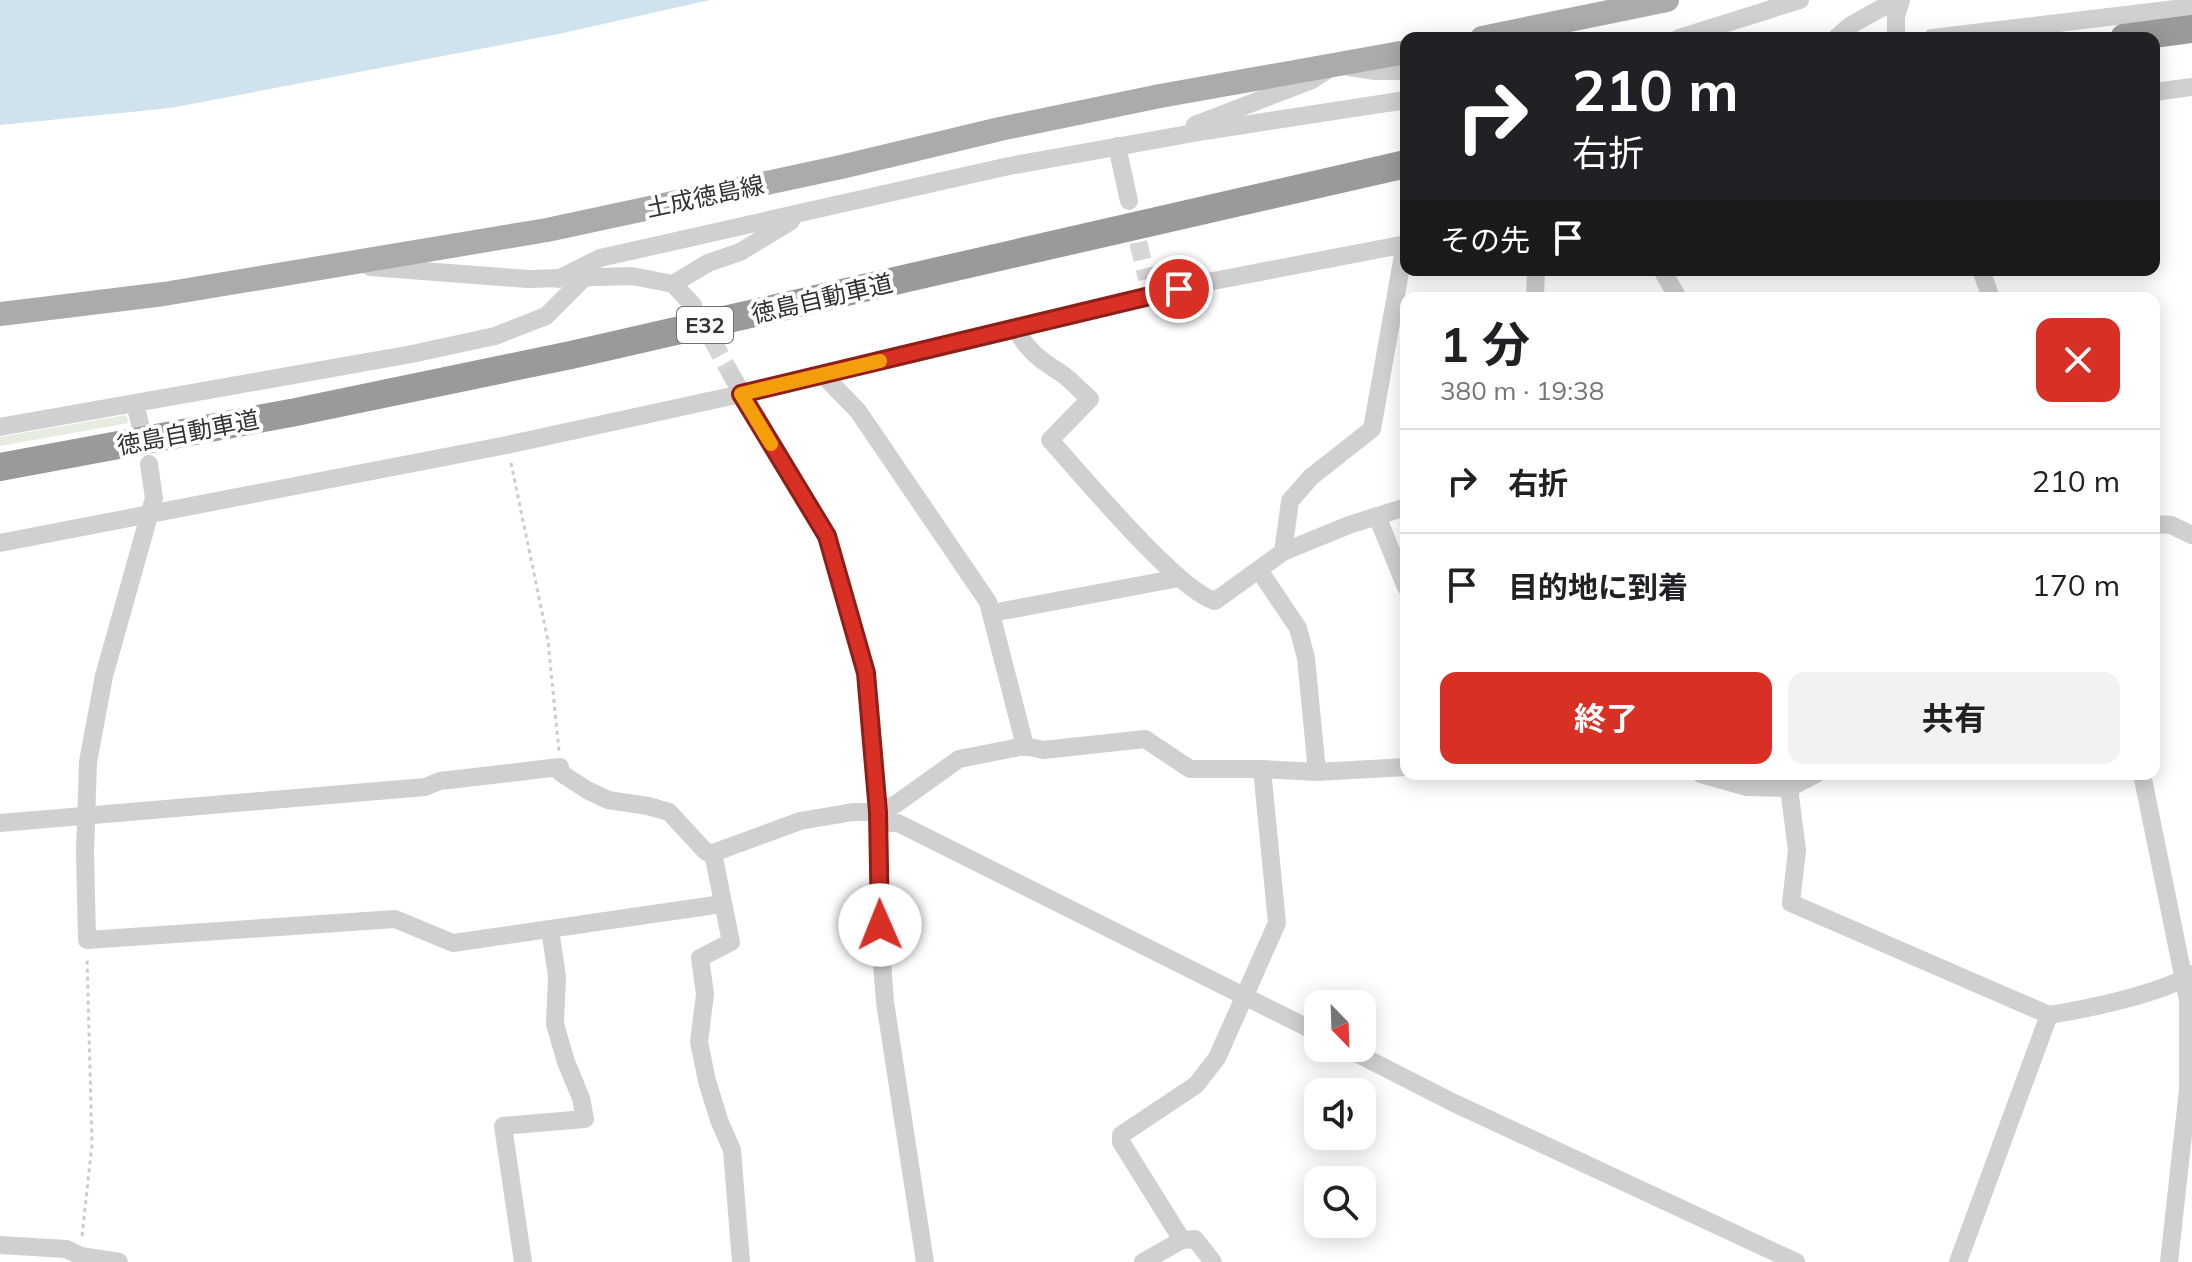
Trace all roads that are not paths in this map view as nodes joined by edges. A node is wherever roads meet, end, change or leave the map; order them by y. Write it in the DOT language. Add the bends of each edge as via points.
graph roads {
  1 [pos="1667,0"];
  2 [pos="1800,0"];
  3 [pos="1898,0"];
  4 [pos="2192,7"];
  5 [pos="2192,29"];
  6 [pos="1511,32"];
  7 [pos="1698,32"];
  8 [pos="1843,32"];
  9 [pos="1896,32"];
  10 [pos="1982,32"];
  11 [pos="2160,33"];
  12 [pos="1400,53"];
  13 [pos="1335,64"];
  14 [pos="1400,71"];
  15 [pos="2192,87"];
  16 [pos="2160,91"];
  17 [pos="1400,101"];
  18 [pos="1179,135"];
  19 [pos="1117,146"];
  20 [pos="1400,165"];
  21 [pos="1129,201"];
  22 [pos="807,211"];
  23 [pos="1400,245"];
  24 [pos="337,267"];
  25 [pos="1400,276"];
  26 [pos="584,278"];
  27 [pos="558,279"];
  28 [pos="673,284"];
  29 [pos="693,305"];
  30 [pos="0,314"];
  31 [pos="1017,329"];
  32 [pos="822,374"];
  33 [pos="732,376"];
  34 [pos="741,394"];
  35 [pos="135,404"];
  36 [pos="140,424"];
  37 [pos="0,427"];
  38 [pos="149,464"];
  39 [pos="0,467"];
  40 [pos="1400,509"];
  41 [pos="149,515"];
  42 [pos="1377,516"];
  43 [pos="2192,518"];
  44 [pos="2162,525"];
  45 [pos="2192,535"];
  46 [pos="0,543"];
  47 [pos="1283,552"];
  48 [pos="1259,570"];
  49 [pos="1400,572"];
  50 [pos="1179,578"];
  51 [pos="992,613"];
  52 [pos="1025,746"];
  53 [pos="1400,767"];
  54 [pos="1262,769"];
  55 [pos="1317,772"];
  56 [pos="1722,780"];
  57 [pos="1804,780"];
  58 [pos="2143,780"];
  59 [pos="1789,788"];
  60 [pos="86,818"];
  61 [pos="878,818"];
  62 [pos="0,823"];
  63 [pos="713,853"];
  64 [pos="722,904"];
  65 [pos="550,930"];
  66 [pos="2188,977"];
  67 [pos="1245,996"];
  68 [pos="2049,1015"];
  69 [pos="1304,1026"];
  70 [pos="1373,1062"];
  71 [pos="1182,1240"];
  72 [pos="0,1245"];
  73 [pos="2169,1257"];
  74 [pos="82,1259"];
  75 [pos="119,1262"];
  76 [pos="523,1262"];
  77 [pos="741,1262"];
  78 [pos="925,1262"];
  79 [pos="1143,1262"];
  80 [pos="1213,1262"];
  81 [pos="1796,1262"];
  82 [pos="1958,1262"];
  1 -- 6 [label="main road"];
  2 -- 7 [label="street"];
  3 -- 8 [label="street"];
  3 -- 9 [label="street"];
  4 -- 10 [label="street"];
  5 -- 11 [label="highway"];
  12 -- 13 [label="main road, 土成徳島線"];
  13 -- 14 [label="street"];
  13 -- 18 [label="street" via="1312,80"];
  13 -- 24 [label="main road, 土成徳島線" via="1000,129 547,230"];
  15 -- 16 [label="street"];
  17 -- 18 [label="street"];
  18 -- 19 [label="street"];
  19 -- 21 [label="street"];
  19 -- 22 [label="street"];
  20 -- 39 [label="highway, 徳島自動車道 / E32" via="571,355"];
  22 -- 27 [label="street" via="600,258"];
  22 -- 28 [label="street"];
  23 -- 31 [label="street" via="1208,282 1148,288"];
  24 -- 27 [label="street"];
  24 -- 30 [label="main road, 土成徳島線"];
  25 -- 47 [label="street" via="1372,429 1311,477 1290,501"];
  26 -- 27 [label="street"];
  26 -- 28 [label="street" via="632,276"];
  26 -- 35 [label="street" via="546,316 495,336"];
  28 -- 29 [label="street"];
  31 -- 32 [label="street"];
  31 -- 50 [label="street" via="1052,370 1090,399 1050,440"];
  32 -- 34 [label="street"];
  32 -- 51 [label="street" via="858,411"];
  33 -- 34 [label="street"];
  34 -- 41 [label="street"];
  34 -- 61 [label="street" via="827,536 866,673"];
  35 -- 36 [label="street"];
  35 -- 37 [label="street"];
  38 -- 41 [label="street" via="154,498"];
  40 -- 42 [label="street"];
  41 -- 46 [label="street"];
  41 -- 60 [label="street" via="104,676 88,762"];
  42 -- 47 [label="street"];
  42 -- 49 [label="street"];
  43 -- 44 [label="street"];
  44 -- 45 [label="street"];
  47 -- 48 [label="street"];
  48 -- 50 [label="street" via="1215,601"];
  48 -- 55 [label="street" via="1298,628 1306,658"];
  50 -- 51 [label="street"];
  51 -- 52 [label="street"];
  52 -- 54 [label="street" via="1043,750 1145,739 1190,769"];
  52 -- 61 [label="street" via="959,759"];
  53 -- 55 [label="street"];
  54 -- 55 [label="street"];
  54 -- 67 [label="street" via="1277,923"];
  56 -- 59 [label="street" via="1747,787"];
  57 -- 59 [label="street"];
  58 -- 66 [label="street"];
  59 -- 68 [label="street" via="1797,850 1791,903"];
  60 -- 62 [label="street"];
  60 -- 63 [label="street" via="425,787 560,767 561,773 608,800 669,812 706,852"];
  60 -- 65 [label="street" via="87,940 395,919 453,943"];
  61 -- 63 [label="street" via="853,812 800,821"];
  61 -- 67 [label="street" via="898,823"];
  61 -- 78 [label="street" via="885,1002"];
  63 -- 64 [label="street"];
  64 -- 65 [label="street"];
  64 -- 77 [label="street" via="731,942 700,958 705,994 699,1042 732,1150"];
  65 -- 76 [label="street" via="557,976 555,1024 585,1119 503,1126"];
  66 -- 68 [label="street"];
  66 -- 73 [label="street" via="2188,1090"];
  67 -- 69 [label="street"];
  67 -- 71 [label="street" via="1217,1058 1196,1085 1121,1135"];
  68 -- 82 [label="street"];
  70 -- 81 [label="street"];
  71 -- 79 [label="street"];
  71 -- 80 [label="street" via="1195,1239"];
  72 -- 74 [label="street" via="66,1249"];
  74 -- 75 [label="street"];
}
